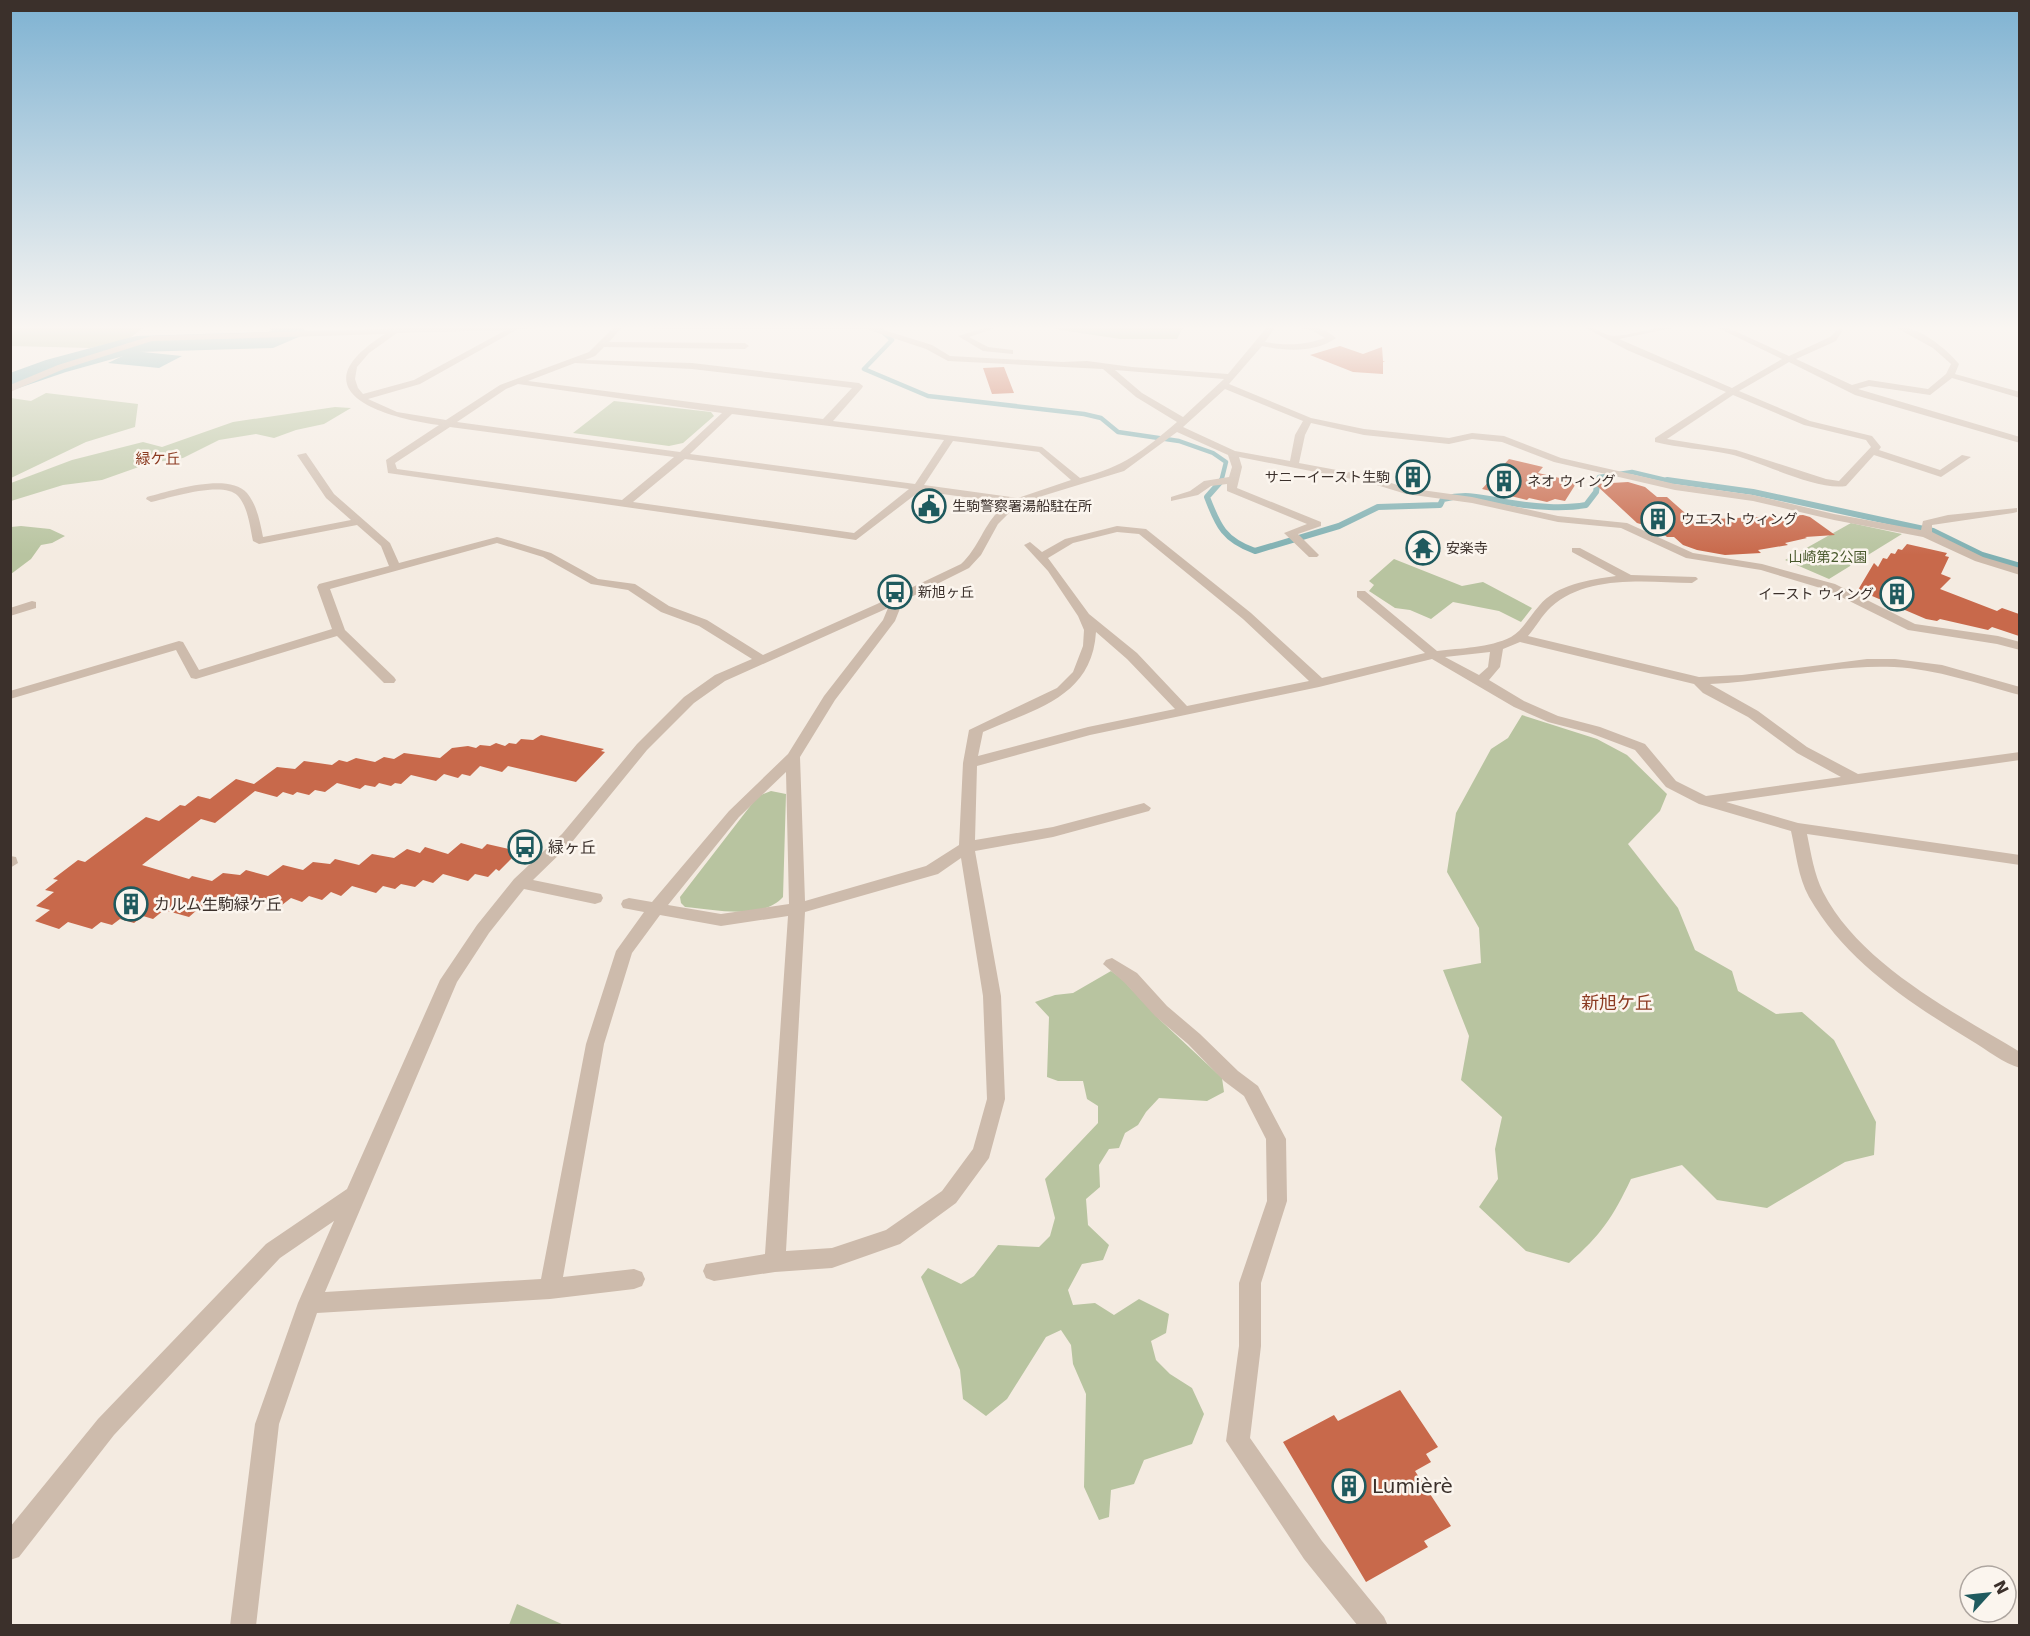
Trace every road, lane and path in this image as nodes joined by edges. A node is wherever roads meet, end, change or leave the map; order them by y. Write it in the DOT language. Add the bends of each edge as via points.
graph roads {
  1 [pos="368,402"];
  2 [pos="480,402"];
  3 [pos="668,402"];
  4 [pos="844,402"];
  5 [pos="1149,402"];
  6 [pos="1204,402"];
  7 [pos="1271,402"];
  8 [pos="1716,402"];
  9 [pos="1759,402"];
  10 [pos="1890,402"];
  11 [pos="729,411"];
  12 [pos="1308,420"];
  13 [pos="827,421"];
  14 [pos="448,423"];
  15 [pos="1180,425"];
  16 [pos="950,438"];
  17 [pos="2019,440"];
  18 [pos="1873,451"];
  19 [pos="1232,453"];
  20 [pos="302,455"];
  21 [pos="682,455"];
  22 [pos="1966,457"];
  23 [pos="1294,464"];
  24 [pos="1234,480"];
  25 [pos="1079,482"];
  26 [pos="918,487"];
  27 [pos="151,499"];
  28 [pos="1175,499"];
  29 [pos="1017,501"];
  30 [pos="625,503"];
  31 [pos="2013,510"];
  32 [pos="361,521"];
  33 [pos="1926,534"];
  34 [pos="1030,545"];
  35 [pos="1576,550"];
  36 [pos="1313,555"];
  37 [pos="1041,557"];
  38 [pos="395,567"];
  39 [pos="2019,572"];
  40 [pos="1629,579"];
  41 [pos="1692,579"];
  42 [pos="1361,594"];
  43 [pos="899,597"];
  44 [pos="32,605"];
  45 [pos="10,612"];
  46 [pos="1084,616"];
  47 [pos="339,631"];
  48 [pos="1519,638"];
  49 [pos="2019,646"];
  50 [pos="1497,647"];
  51 [pos="1433,655"];
  52 [pos="761,659"];
  53 [pos="389,680"];
  54 [pos="1479,680"];
  55 [pos="1699,681"];
  56 [pos="1319,683"];
  57 [pos="2019,691"];
  58 [pos="10,695"];
  59 [pos="1183,710"];
  60 [pos="2019,756"];
  61 [pos="793,757"];
  62 [pos="970,763"];
  63 [pos="1856,779"];
  64 [pos="1704,801"];
  65 [pos="1144,808"];
  66 [pos="1798,828"];
  67 [pos="967,847"];
  68 [pos="2019,860"];
  69 [pos="520,883"];
  70 [pos="595,898"];
  71 [pos="629,904"];
  72 [pos="656,908"];
  73 [pos="797,909"];
  74 [pos="1112,964"];
  75 [pos="2019,1061"];
  76 [pos="354,1196"];
  77 [pos="775,1262"];
  78 [pos="714,1271"];
  79 [pos="634,1279"];
  80 [pos="550,1289"];
  81 [pos="309,1304"];
  82 [pos="10,1548"];
  83 [pos="243,1626"];
  84 [pos="1375,1626"];
  1 -- 14 [label="street" via="390,414"];
  2 -- 14 [label="street"];
  3 -- 11 [label="street"];
  4 -- 13 [label="street"];
  5 -- 15 [label="street"];
  6 -- 15 [label="street"];
  7 -- 12 [label="street"];
  8 -- 18 [label="street" via="1658,440 1732,452 1842,484"];
  9 -- 18 [label="street" via="1807,423 1869,438 1876,447"];
  10 -- 17 [label="street"];
  11 -- 13 [label="street"];
  11 -- 21 [label="street"];
  12 -- 23 [label="street" via="1300,435"];
  12 -- 33 [label="street" via="1404,438 1504,439 1558,460 1675,487 1753,498"];
  13 -- 16 [label="street"];
  14 -- 21 [label="street"];
  14 -- 30 [label="street" via="390,462 392,471"];
  15 -- 19 [label="street"];
  15 -- 25 [label="street" via="1120,470"];
  16 -- 25 [label="street" via="1042,450"];
  16 -- 26 [label="street"];
  18 -- 22 [label="street" via="1941,474"];
  19 -- 23 [label="street"];
  19 -- 24 [label="street" via="1238,467"];
  20 -- 32 [label="street" via="330,496"];
  21 -- 26 [label="street"];
  21 -- 30 [label="street"];
  23 -- 49 [label="street" via="1558,519 1623,525 1690,556 1762,567 1831,587 1912,627"];
  24 -- 28 [label="street" via="1208,483"];
  24 -- 36 [label="street" via="1231,489 1317,524 1290,533"];
  25 -- 29 [label="street"];
  26 -- 29 [label="street"];
  26 -- 30 [label="street" via="856,537"];
  27 -- 32 [label="street" via="226,485 240,492 259,541"];
  29 -- 43 [label="street" via="1008,505 992,524 975,559 942,579"];
  31 -- 33 [label="street" via="1927,523"];
  32 -- 38 [label="street" via="386,545"];
  33 -- 39 [label="street" via="1979,559"];
  34 -- 37 [label="street"];
  35 -- 40 [label="street"];
  37 -- 46 [label="street"];
  37 -- 56 [label="street" via="1069,541 1088,536 1117,529 1142,531 1247,616"];
  38 -- 47 [label="street" via="323,587"];
  38 -- 52 [label="street" via="498,540 547,555 595,582 631,587 665,609 703,623"];
  40 -- 41 [label="street"];
  40 -- 48 [label="street" via="1574,589 1548,602"];
  42 -- 51 [label="street"];
  43 -- 52 [label="street"];
  43 -- 61 [label="street" via="890,621 830,699"];
  44 -- 45 [label="street"];
  46 -- 59 [label="street" via="1132,656"];
  46 -- 62 [label="street" via="1090,630 1089,646 1079,673 1062,691 976,730"];
  47 -- 53 [label="street"];
  47 -- 58 [label="street" via="196,675 179,645"];
  48 -- 50 [label="street"];
  48 -- 55 [label="street"];
  50 -- 51 [label="street"];
  50 -- 54 [label="street" via="1494,669"];
  51 -- 54 [label="street"];
  51 -- 56 [label="street"];
  52 -- 69 [label="street" via="720,678 689,700 642,747 567,838"];
  54 -- 64 [label="street" via="1518,704 1553,719 1595,729 1640,747 1671,784"];
  55 -- 57 [label="street" via="1895,663 1942,669"];
  55 -- 63 [label="street" via="1802,750"];
  56 -- 59 [label="street"];
  59 -- 62 [label="street"];
  60 -- 63 [label="street"];
  61 -- 72 [label="street" via="735,814"];
  61 -- 73 [label="street"];
  62 -- 67 [label="street"];
  63 -- 64 [label="street"];
  64 -- 66 [label="street"];
  65 -- 67 [label="street" via="1053,832"];
  66 -- 68 [label="street"];
  66 -- 75 [label="street" via="1815,893 1848,938 1890,978"];
  67 -- 73 [label="street" via="932,870"];
  67 -- 77 [label="street" via="992,996 996,1099 982,1152 949,1197 892,1237 832,1258"];
  69 -- 70 [label="street"];
  69 -- 76 [label="street" via="449,980"];
  71 -- 72 [label="street"];
  72 -- 73 [label="street" via="721,920"];
  72 -- 80 [label="street" via="624,951 595,1044"];
  73 -- 77 [label="street"];
  74 -- 84 [label="street" via="1251,1091 1276,1139 1277,1201 1250,1283 1250,1346 1238,1441 1313,1550"];
  76 -- 81 [label="street"];
  76 -- 82 [label="street" via="273,1251 106,1427"];
  77 -- 78 [label="street"];
  79 -- 80 [label="street"];
  80 -- 81 [label="street"];
  81 -- 83 [label="street" via="267,1424"];
}
